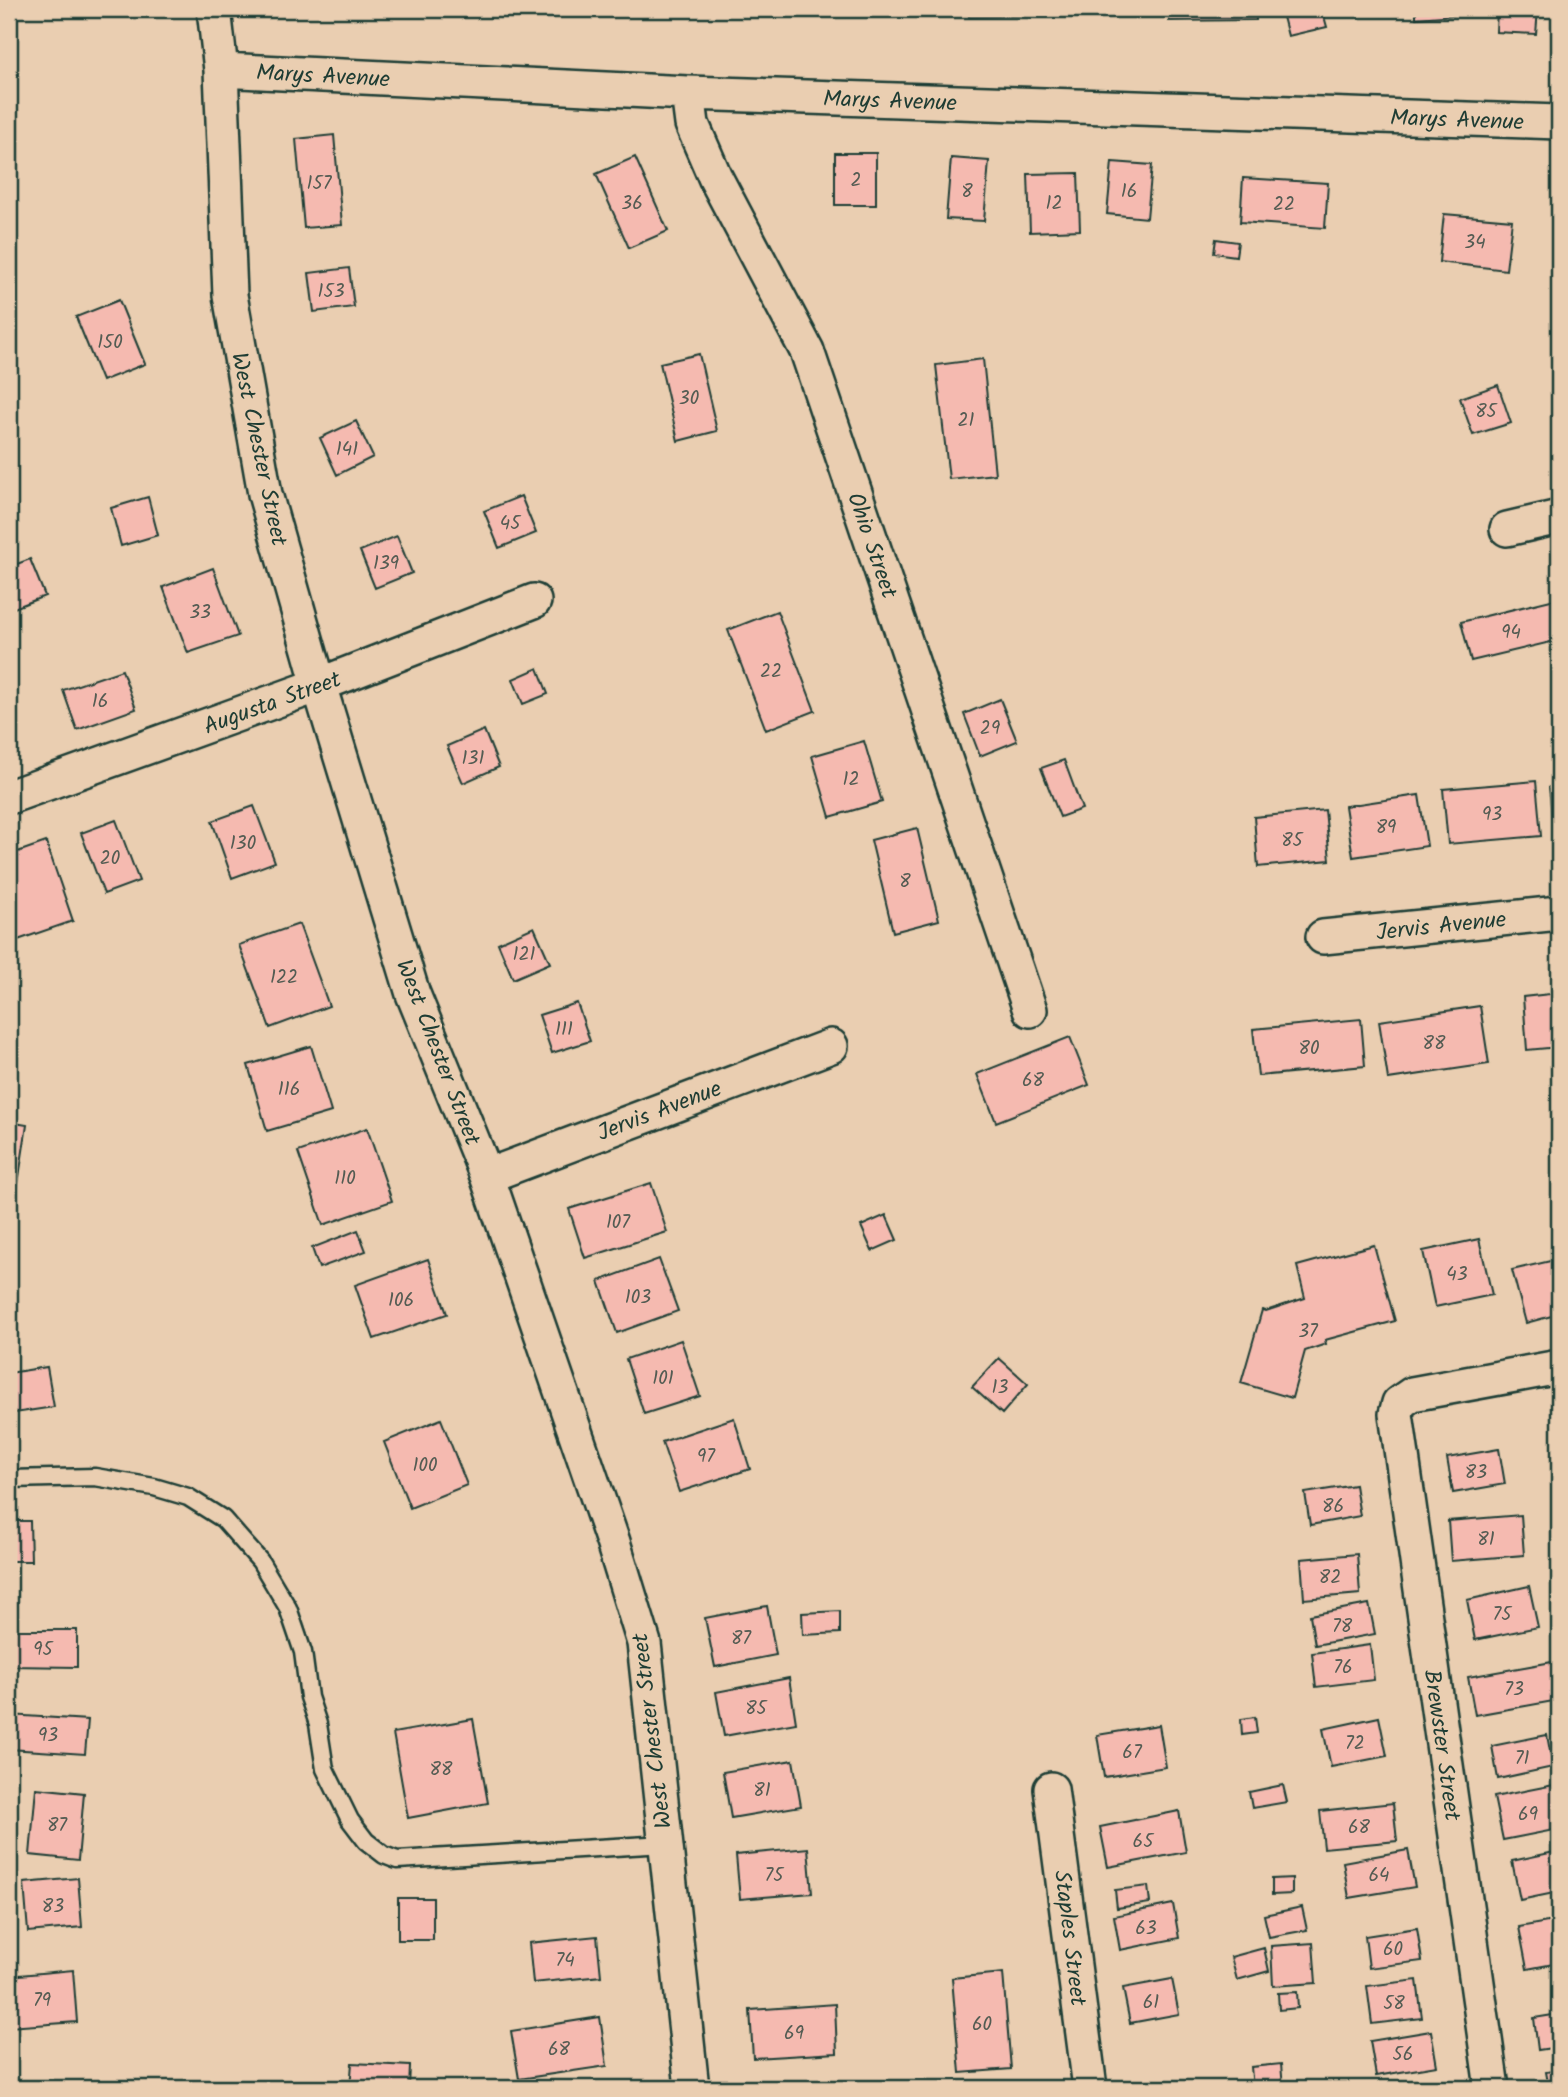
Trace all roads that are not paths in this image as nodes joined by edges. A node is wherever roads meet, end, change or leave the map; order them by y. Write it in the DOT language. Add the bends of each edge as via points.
graph roads {
  1 [pos="214,9"];
  2 [pos="221,70"];
  3 [pos="688,93"];
  4 [pos="1559,122"];
  5 [pos="1559,517"];
  6 [pos="1507,529"];
  7 [pos="534,601"];
  8 [pos="319,685"];
  9 [pos="9,797"];
  10 [pos="1559,913"];
  11 [pos="1323,937"];
  12 [pos="1030,1010"];
  13 [pos="831,1046"];
  14 [pos="488,1176"];
  15 [pos="1559,1367"];
  16 [pos="9,1479"];
  17 [pos="1051,1788"];
  18 [pos="665,1844"];
  19 [pos="692,2088"];
  20 [pos="1090,2088"];
  21 [pos="1492,2088"];
  1 -- 2 [label="street, West Chester Street"];
  2 -- 3 [label="street, Marys Avenue"];
  2 -- 8 [label="street, West Chester Street" via="230,295 265,494"];
  3 -- 4 [label="street, Marys Avenue"];
  3 -- 12 [label="street, Ohio Street" via="692,124 715,177 807,351"];
  5 -- 6 [label="street"];
  7 -- 8 [label="street, Augusta Street"];
  8 -- 9 [label="street, Augusta Street"];
  8 -- 14 [label="street, West Chester Street" via="413,994"];
  10 -- 11 [label="street, Jervis Avenue"];
  13 -- 14 [label="street, Jervis Avenue"];
  14 -- 18 [label="street, West Chester Street" via="644,1643"];
  15 -- 21 [label="street, Brewster Street" via="1412,1394 1399,1403 1396,1422"];
  16 -- 18 [label="lane" via="95,1476 154,1487 188,1497 223,1519 260,1561 288,1608 303,1652 325,1769 350,1820 384,1856 397,1860"];
  17 -- 20 [label="street, Staples Street"];
  18 -- 19 [label="street, West Chester Street"];
}
